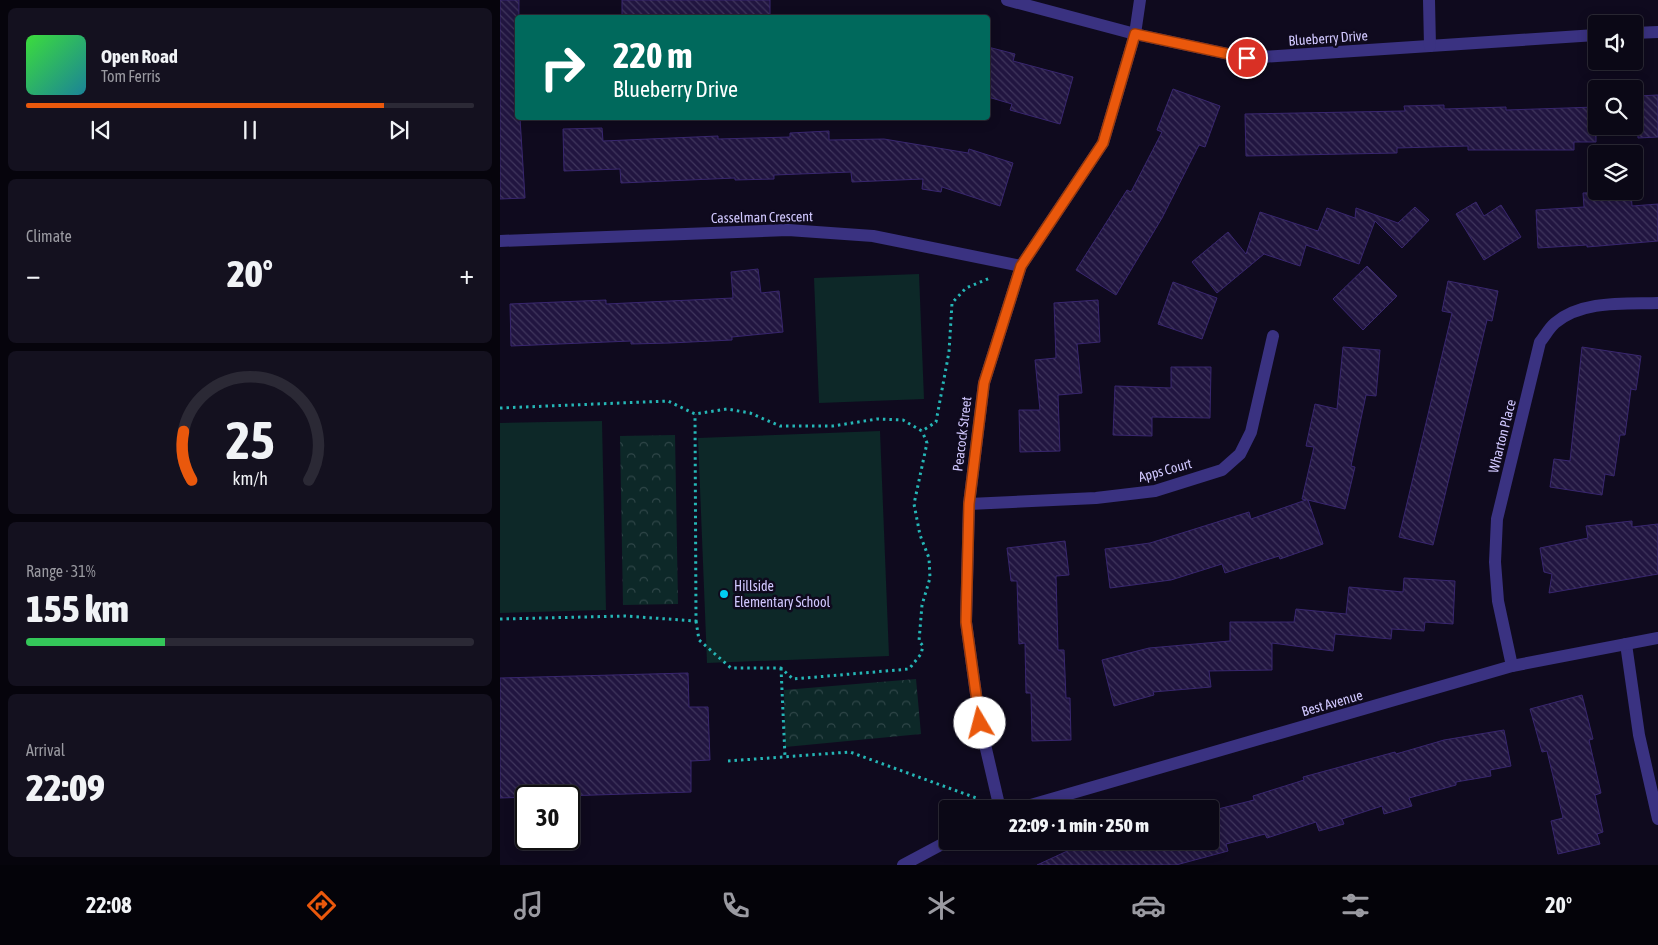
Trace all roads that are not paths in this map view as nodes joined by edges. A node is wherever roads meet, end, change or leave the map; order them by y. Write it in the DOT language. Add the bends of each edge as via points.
graph roads {
  1 [pos="1007,0"];
  2 [pos="1140,0"];
  3 [pos="1429,0"];
  4 [pos="1658,32"];
  5 [pos="1643,33"];
  6 [pos="1135,34"];
  7 [pos="1588,36"];
  8 [pos="1430,46"];
  9 [pos="500,241"];
  10 [pos="1021,266"];
  11 [pos="1658,303"];
  12 [pos="1273,336"];
  13 [pos="969,504"];
  14 [pos="1658,638"];
  15 [pos="1626,644"];
  16 [pos="1512,666"];
  17 [pos="998,800"];
  18 [pos="1048,800"];
  19 [pos="1658,819"];
  20 [pos="939,846"];
  21 [pos="903,865"];
  1 -- 6 [label="street, Blueberry Drive"];
  2 -- 6 [label="street, Peacock Street"];
  3 -- 8 [label="street"];
  4 -- 5 [label="street"];
  6 -- 8 [label="street, Blueberry Drive" via="1247,58"];
  6 -- 10 [label="street, Peacock Street" via="1103,143"];
  7 -- 8 [label="street, Blueberry Drive"];
  9 -- 10 [label="street, Casselman Crescent" via="788,230 873,236"];
  10 -- 13 [label="street, Peacock Street" via="984,383"];
  11 -- 16 [label="street, Wharton Place" via="1599,306 1572,312 1554,323 1540,342 1497,519 1495,562 1498,601"];
  12 -- 13 [label="street, Apps Court" via="1251,432 1240,454 1222,470 1156,491 1096,498"];
  13 -- 17 [label="street, Peacock Street" via="966,622 980,723"];
  14 -- 15 [label="street, Best Avenue"];
  15 -- 16 [label="street, Best Avenue"];
  15 -- 19 [label="street" via="1639,734"];
  16 -- 18 [label="street, Best Avenue"];
  20 -- 21 [label="street"];
}
